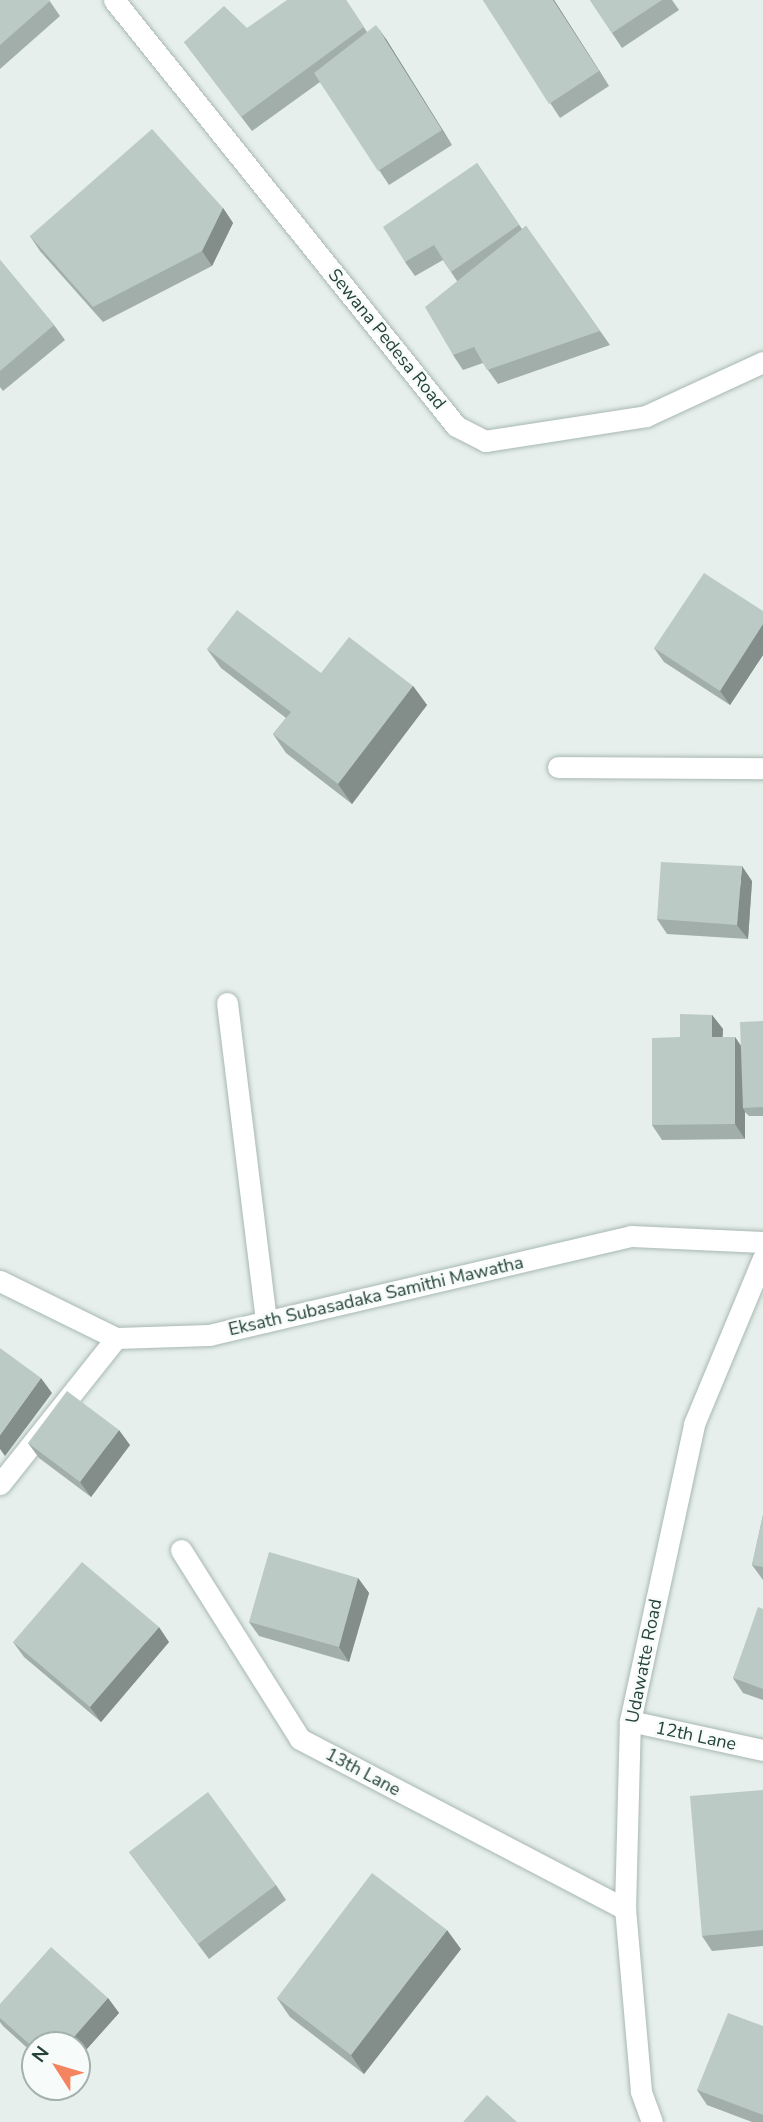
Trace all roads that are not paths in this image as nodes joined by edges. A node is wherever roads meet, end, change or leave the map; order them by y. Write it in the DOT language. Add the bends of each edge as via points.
graph roads {
  1 [pos="114,0"];
  2 [pos="763,362"];
  3 [pos="558,767"];
  4 [pos="763,768"];
  5 [pos="227,1003"];
  6 [pos="763,1242"];
  7 [pos="763,1258"];
  8 [pos="0,1281"];
  9 [pos="266,1322"];
  10 [pos="116,1338"];
  11 [pos="0,1485"];
  12 [pos="181,1550"];
  13 [pos="630,1721"];
  14 [pos="763,1750"];
  15 [pos="625,1909"];
  16 [pos="652,2122"];
  1 -- 2 [label="street, Sewana Pedesa Road" via="456,426 485,441 646,416"];
  3 -- 4 [label="street"];
  5 -- 9 [label="street"];
  6 -- 9 [label="street, Eksath Subasadaka Samithi Mawatha" via="631,1236"];
  7 -- 13 [label="street, Udawatte Road" via="694,1424"];
  8 -- 10 [label="street, Eksath Subasadaka Samithi Mawatha"];
  9 -- 10 [label="street, Eksath Subasadaka Samithi Mawatha" via="209,1335"];
  10 -- 11 [label="street"];
  12 -- 15 [label="street, 13th Lane" via="300,1739"];
  13 -- 14 [label="street, 12th Lane"];
  13 -- 15 [label="street, Udawatte Road"];
  15 -- 16 [label="street, Udawatte Road" via="641,2091"];
}
